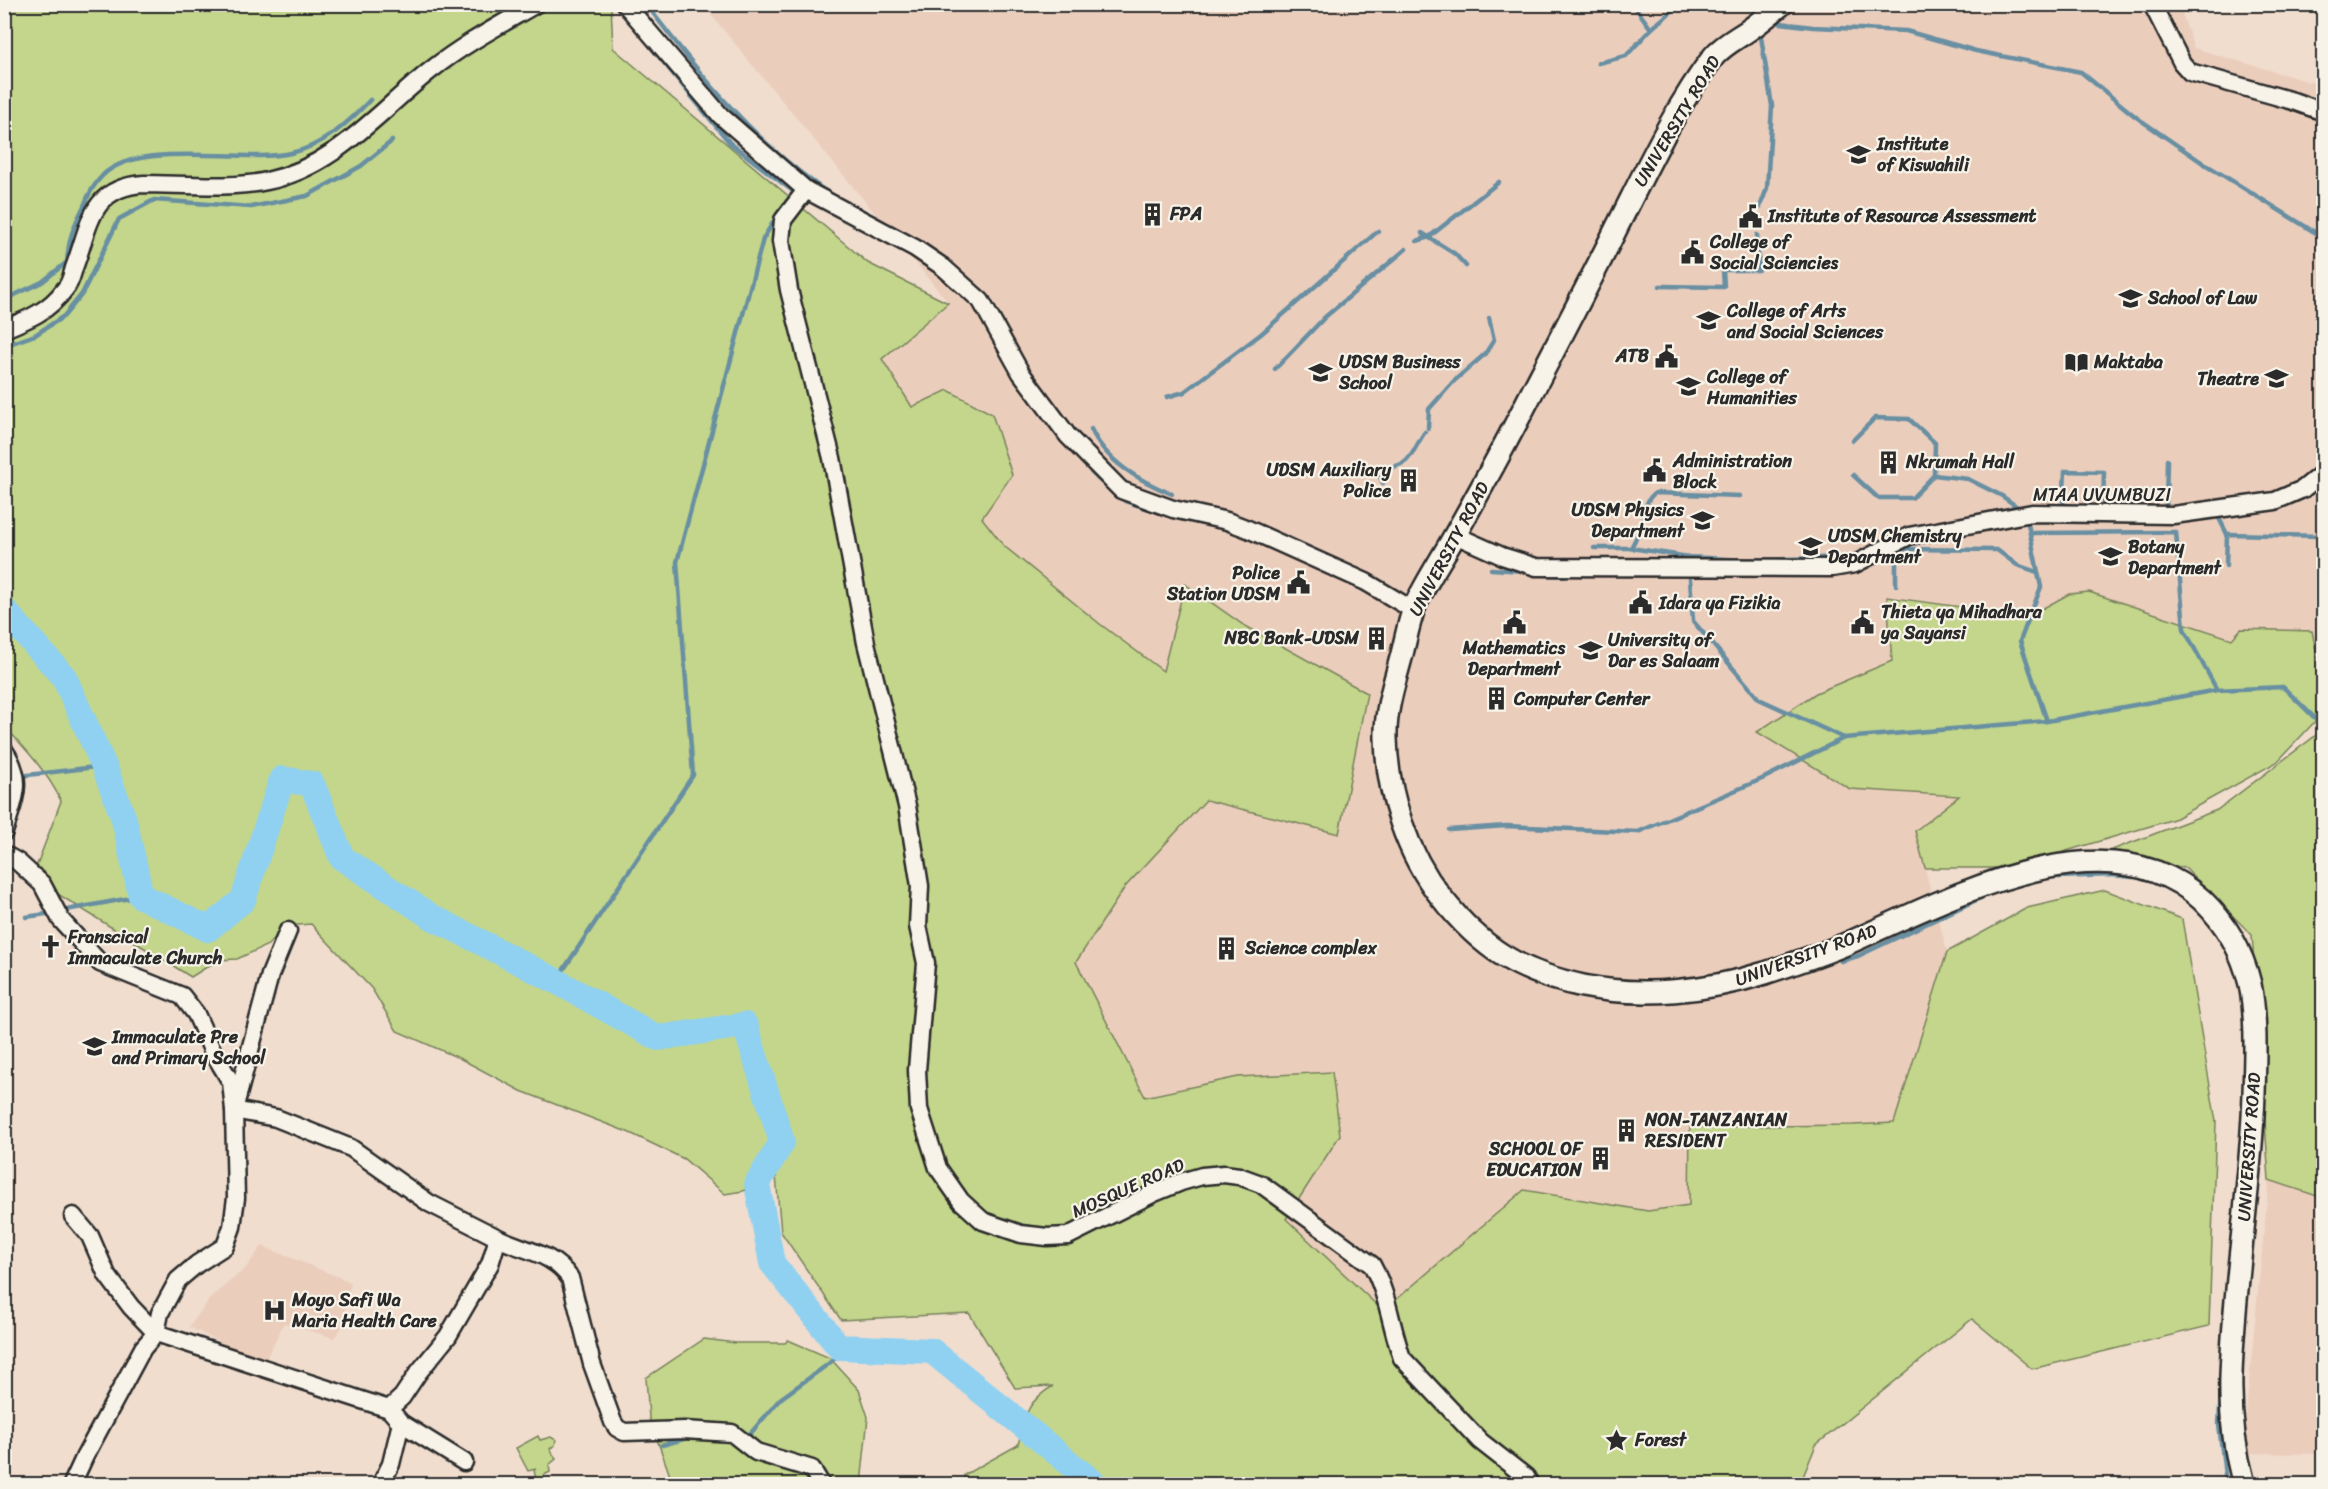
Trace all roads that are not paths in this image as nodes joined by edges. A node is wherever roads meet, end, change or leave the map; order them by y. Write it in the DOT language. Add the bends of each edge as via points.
graph roads {
  1 [pos="536,4"];
  2 [pos="625,4"];
  3 [pos="1782,4"];
  4 [pos="2152,4"];
  5 [pos="2324,112"];
  6 [pos="806,190"];
  7 [pos="4,328"];
  8 [pos="2324,472"];
  9 [pos="1455,535"];
  10 [pos="1413,610"];
  11 [pos="8,754"];
  12 [pos="4,832"];
  13 [pos="4,854"];
  14 [pos="288,931"];
  15 [pos="234,1110"];
  16 [pos="73,1216"];
  17 [pos="498,1238"];
  18 [pos="156,1333"];
  19 [pos="389,1409"];
  20 [pos="401,1423"];
  21 [pos="464,1462"];
  22 [pos="72,1485"];
  23 [pos="381,1485"];
  24 [pos="820,1485"];
  25 [pos="1530,1485"];
  26 [pos="2244,1485"];
  1 -- 7 [label="street" via="479,36 432,69 343,147 290,175 246,184 144,184 116,189 100,202 90,221 67,287 36,316"];
  2 -- 6 [label="street" via="721,116"];
  3 -- 9 [label="street, UNIVERSITY ROAD" via="1718,50 1689,94 1652,157"];
  4 -- 5 [label="street" via="2190,72"];
  6 -- 10 [label="street" via="915,249 943,267 981,301 1021,373 1068,436 1121,490 1248,529 1366,582"];
  6 -- 25 [label="street, MOSQUE ROAD" via="783,220 781,241 789,290 834,468 866,644 907,806 920,886 918,927 926,963 917,1070 919,1110 938,1168 961,1201 983,1221 1021,1234 1068,1236 1154,1193 1202,1176 1239,1176 1261,1184 1372,1265 1381,1282 1402,1358 1480,1441 1526,1477"];
  8 -- 9 [label="street, MTAA UVUMBUZI" via="2303,489 2275,501 2174,515 2032,513 1909,536 1855,564 1832,568 1536,567"];
  9 -- 10 [label="street, UNIVERSITY ROAD"];
  10 -- 26 [label="street, UNIVERSITY ROAD" via="1386,733 1396,808 1423,875 1453,912 1485,945 1530,970 1607,991 1721,985 1839,947 1942,900 2048,865 2098,861 2142,867 2176,880 2226,924 2250,985 2255,1036 2252,1143 2231,1380 2235,1451"];
  11 -- 12 [label="street" via="15,767 17,789"];
  13 -- 15 [label="street" via="42,884 61,920 100,963 182,996 196,1014 231,1082"];
  14 -- 15 [label="street" via="270,975"];
  15 -- 17 [label="street" via="276,1118 351,1148 429,1203"];
  15 -- 18 [label="street" via="236,1198 232,1227 225,1246 178,1280 160,1313"];
  16 -- 18 [label="street" via="90,1236 107,1275"];
  17 -- 19 [label="street" via="490,1264 448,1336"];
  17 -- 24 [label="street" via="548,1257 570,1278 592,1364 616,1428 624,1432 732,1433 756,1452 812,1468"];
  18 -- 19 [label="street"];
  18 -- 22 [label="street" via="143,1348"];
  19 -- 20 [label="street"];
  20 -- 21 [label="street"];
  20 -- 23 [label="street" via="391,1464"];
}
